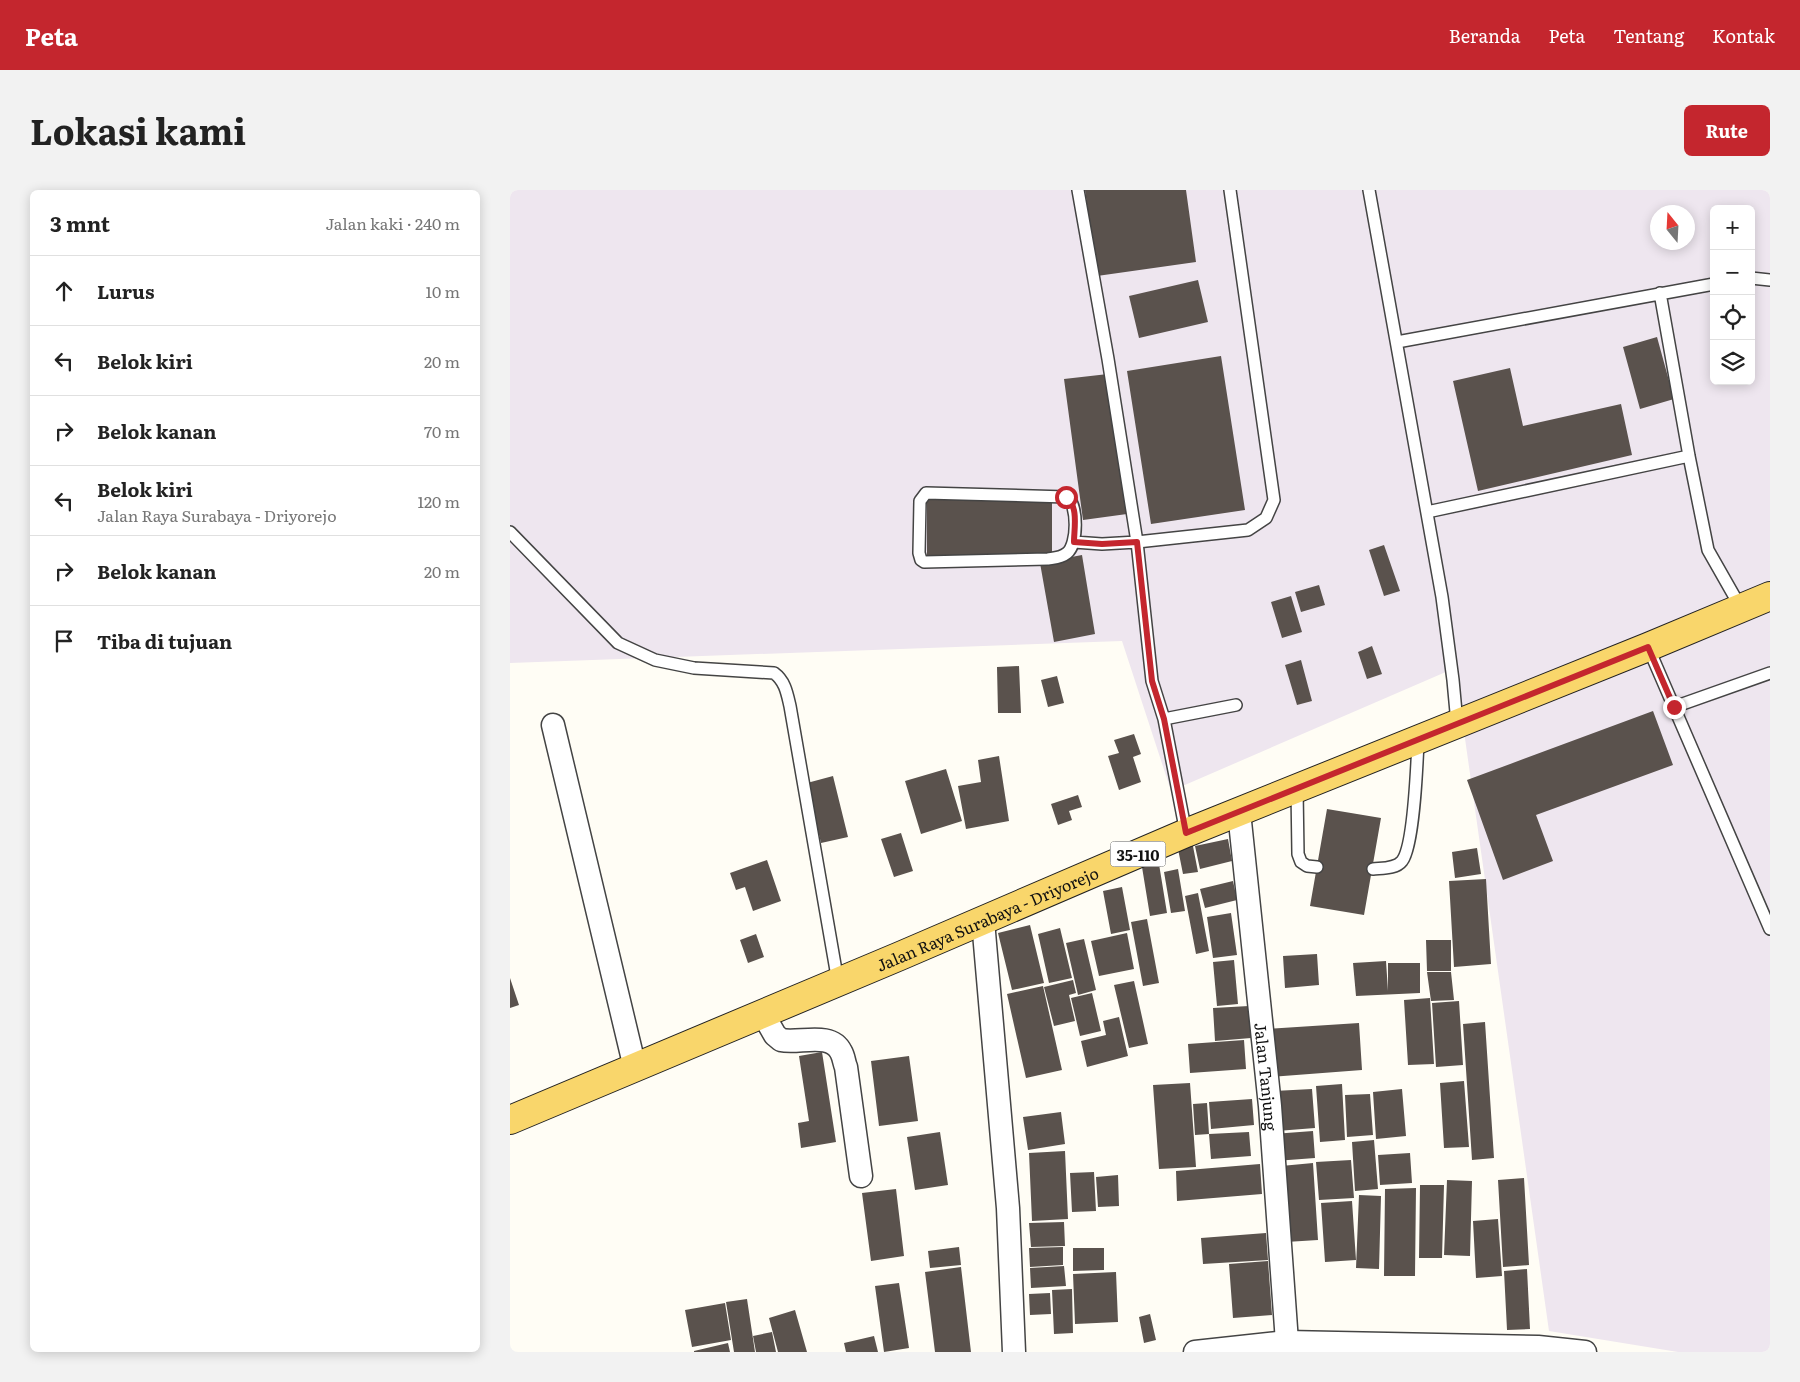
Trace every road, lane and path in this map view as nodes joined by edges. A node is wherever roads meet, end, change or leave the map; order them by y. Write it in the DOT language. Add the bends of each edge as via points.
graph roads {
  1 [pos="1078,190"];
  2 [pos="1230,190"];
  3 [pos="1369,190"];
  4 [pos="1755,278"];
  5 [pos="1770,280"];
  6 [pos="1710,285"];
  7 [pos="1660,293"];
  8 [pos="1397,342"];
  9 [pos="1689,456"];
  10 [pos="1427,512"];
  11 [pos="510,532"];
  12 [pos="1074,542"];
  13 [pos="1137,542"];
  14 [pos="1770,596"];
  15 [pos="1741,608"];
  16 [pos="1648,647"];
  17 [pos="1770,673"];
  18 [pos="1236,705"];
  19 [pos="1674,707"];
  20 [pos="1164,719"];
  21 [pos="1457,724"];
  22 [pos="553,725"];
  23 [pos="1418,740"];
  24 [pos="1297,789"];
  25 [pos="1239,812"];
  26 [pos="1186,833"];
  27 [pos="1317,867"];
  28 [pos="1373,869"];
  29 [pos="983,921"];
  30 [pos="1770,929"];
  31 [pos="838,982"];
  32 [pos="763,1014"];
  33 [pos="635,1068"];
  34 [pos="510,1120"];
  35 [pos="861,1176"];
  36 [pos="1287,1342"];
  37 [pos="1014,1352"];
  38 [pos="1195,1352"];
  39 [pos="1585,1352"];
  1 -- 13 [label="lane"];
  2 -- 13 [label="lane" via="1274,500 1266,518 1248,530"];
  3 -- 8 [label="lane"];
  4 -- 5 [label="lane"];
  6 -- 7 [label="lane"];
  7 -- 8 [label="lane"];
  7 -- 9 [label="lane"];
  8 -- 10 [label="lane"];
  9 -- 10 [label="lane"];
  9 -- 15 [label="lane" via="1708,550"];
  10 -- 21 [label="lane" via="1442,598"];
  11 -- 31 [label="lane" via="618,643 655,660 694,668 774,673 780,678 786,687 790,706"];
  12 -- 12 [label="lane" via="1066,554 1058,558 924,562 919,553 920,501 922,496 930,493 1066,497 1074,509"];
  12 -- 13 [label="lane"];
  13 -- 20 [label="lane" via="1152,681"];
  14 -- 15 [label="main road, Jalan Raya Surabaya - Driyorejo / 35-110"];
  15 -- 16 [label="main road, Jalan Raya Surabaya - Driyorejo / 35-110"];
  16 -- 19 [label="lane"];
  16 -- 21 [label="main road, Jalan Raya Surabaya - Driyorejo / 35-110"];
  17 -- 19 [label="lane"];
  18 -- 20 [label="lane"];
  19 -- 30 [label="lane"];
  20 -- 26 [label="lane"];
  21 -- 23 [label="main road, Jalan Raya Surabaya - Driyorejo / 35-110"];
  22 -- 33 [label="street"];
  23 -- 24 [label="main road, Jalan Raya Surabaya - Driyorejo / 35-110"];
  23 -- 28 [label="lane" via="1415,798 1407,852 1402,862 1392,867"];
  24 -- 25 [label="main road, Jalan Raya Surabaya - Driyorejo / 35-110"];
  24 -- 27 [label="lane" via="1298,854 1306,866"];
  25 -- 26 [label="main road, Jalan Raya Surabaya - Driyorejo / 35-110"];
  25 -- 36 [label="street, Jalan Tanjung" via="1270,1106"];
  26 -- 29 [label="main road, Jalan Raya Surabaya - Driyorejo / 35-110"];
  29 -- 31 [label="main road, Jalan Raya Surabaya - Driyorejo / 35-110"];
  29 -- 37 [label="street" via="1008,1208"];
  31 -- 32 [label="main road, Jalan Raya Surabaya - Driyorejo / 35-110"];
  32 -- 33 [label="main road, Jalan Raya Surabaya - Driyorejo / 35-110"];
  32 -- 35 [label="street" via="781,1040 823,1040 841,1052"];
  33 -- 34 [label="main road, Jalan Raya Surabaya - Driyorejo / 35-110"];
  36 -- 38 [label="street"];
  36 -- 39 [label="street" via="1528,1346"];
}
